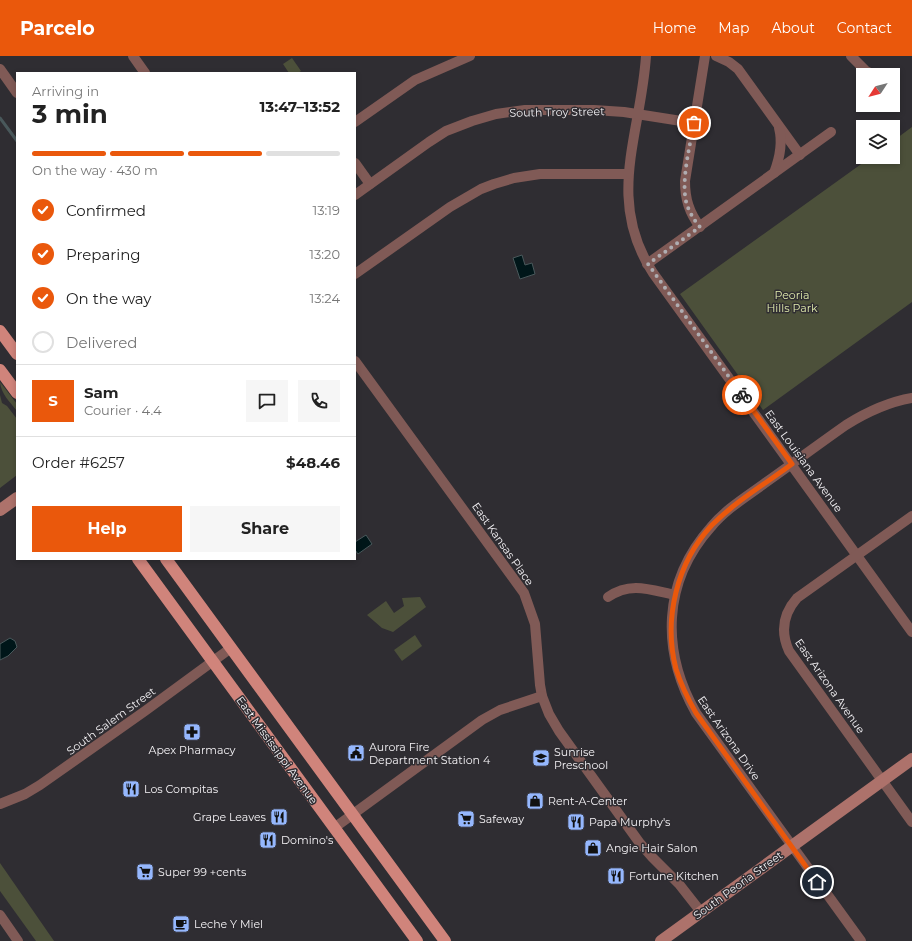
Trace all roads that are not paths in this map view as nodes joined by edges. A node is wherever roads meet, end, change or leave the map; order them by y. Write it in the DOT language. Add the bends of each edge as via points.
graph roads {
  1 [pos="133,56"];
  2 [pos="470,56"];
  3 [pos="646,56"];
  4 [pos="705,56"];
  5 [pos="716,56"];
  6 [pos="850,56"];
  7 [pos="863,68"];
  8 [pos="0,69"];
  9 [pos="144,72"];
  10 [pos="16,92"];
  11 [pos="638,114"];
  12 [pos="356,121"];
  13 [pos="694,123"];
  14 [pos="778,124"];
  15 [pos="831,132"];
  16 [pos="800,155"];
  17 [pos="356,164"];
  18 [pos="774,173"];
  19 [pos="628,174"];
  20 [pos="370,184"];
  21 [pos="356,194"];
  22 [pos="700,227"];
  23 [pos="648,264"];
  24 [pos="356,273"];
  25 [pos="0,331"];
  26 [pos="16,353"];
  27 [pos="356,362"];
  28 [pos="0,370"];
  29 [pos="16,392"];
  30 [pos="912,398"];
  31 [pos="792,464"];
  32 [pos="16,499"];
  33 [pos="0,510"];
  34 [pos="912,516"];
  35 [pos="857,555"];
  36 [pos="139,560"];
  37 [pos="167,560"];
  38 [pos="675,595"];
  39 [pos="608,597"];
  40 [pos="912,632"];
  41 [pos="231,648"];
  42 [pos="213,662"];
  43 [pos="542,696"];
  44 [pos="912,759"];
  45 [pos="882,781"];
  46 [pos="0,804"];
  47 [pos="353,814"];
  48 [pos="912,822"];
  49 [pos="334,828"];
  50 [pos="791,846"];
  51 [pos="700,912"];
  52 [pos="0,914"];
  53 [pos="18,941"];
  54 [pos="417,941"];
  55 [pos="445,941"];
  56 [pos="661,941"];
  57 [pos="861,941"];
  1 -- 9 [label="street"];
  2 -- 12 [label="street" via="414,80"];
  3 -- 11 [label="street, East Louisiana Avenue"];
  4 -- 13 [label="street"];
  5 -- 14 [label="street" via="738,69"];
  6 -- 7 [label="street"];
  8 -- 10 [label="street"];
  11 -- 13 [label="street, South Troy Street"];
  11 -- 19 [label="street, East Louisiana Avenue"];
  11 -- 20 [label="street, South Troy Street" via="594,110 525,110 485,117 458,126 429,142"];
  13 -- 22 [label="street" via="685,192 692,216"];
  14 -- 16 [label="street"];
  14 -- 18 [label="street" via="780,144"];
  15 -- 16 [label="street"];
  16 -- 18 [label="street"];
  17 -- 20 [label="street"];
  18 -- 22 [label="street"];
  19 -- 23 [label="street, East Louisiana Avenue" via="631,222"];
  19 -- 24 [label="street" via="540,174 494,184 450,207"];
  20 -- 21 [label="street, South Troy Street"];
  22 -- 23 [label="street"];
  23 -- 31 [label="street, East Louisiana Avenue"];
  25 -- 26 [label="main road"];
  27 -- 43 [label="street, East Kansas Place" via="524,593 535,624"];
  28 -- 29 [label="main road"];
  30 -- 31 [label="street, East Arizona Drive" via="864,414"];
  31 -- 35 [label="street, East Louisiana Avenue"];
  31 -- 38 [label="street, East Arizona Drive" via="735,505 711,526 692,552"];
  32 -- 33 [label="main road"];
  34 -- 35 [label="street, East Arizona Avenue"];
  35 -- 40 [label="street, East Louisiana Avenue"];
  35 -- 45 [label="street, East Arizona Avenue" via="797,598 786,614 783,634 789,651"];
  36 -- 42 [label="main road, East Mississippi Avenue"];
  37 -- 41 [label="main road, East Mississippi Avenue"];
  38 -- 39 [label="street" via="630,588 621,589"];
  38 -- 50 [label="street, East Arizona Drive" via="672,621 673,653 688,699"];
  41 -- 42 [label="street, South Salem Street"];
  41 -- 47 [label="main road, East Mississippi Avenue"];
  42 -- 46 [label="street, South Salem Street" via="40,785"];
  42 -- 49 [label="main road, East Mississippi Avenue"];
  43 -- 47 [label="street" via="500,710 482,720"];
  43 -- 51 [label="street, East Kansas Place" via="559,731 639,842 679,884"];
  44 -- 45 [label="main road, South Peoria Street"];
  45 -- 48 [label="street, East Arizona Avenue"];
  45 -- 50 [label="main road, South Peoria Street"];
  47 -- 49 [label="street"];
  47 -- 55 [label="main road, East Mississippi Avenue"];
  49 -- 54 [label="main road, East Mississippi Avenue"];
  50 -- 51 [label="main road, South Peoria Street"];
  50 -- 57 [label="street, East Arizona Drive"];
  51 -- 56 [label="main road, South Peoria Street"];
  52 -- 53 [label="street"];
}
